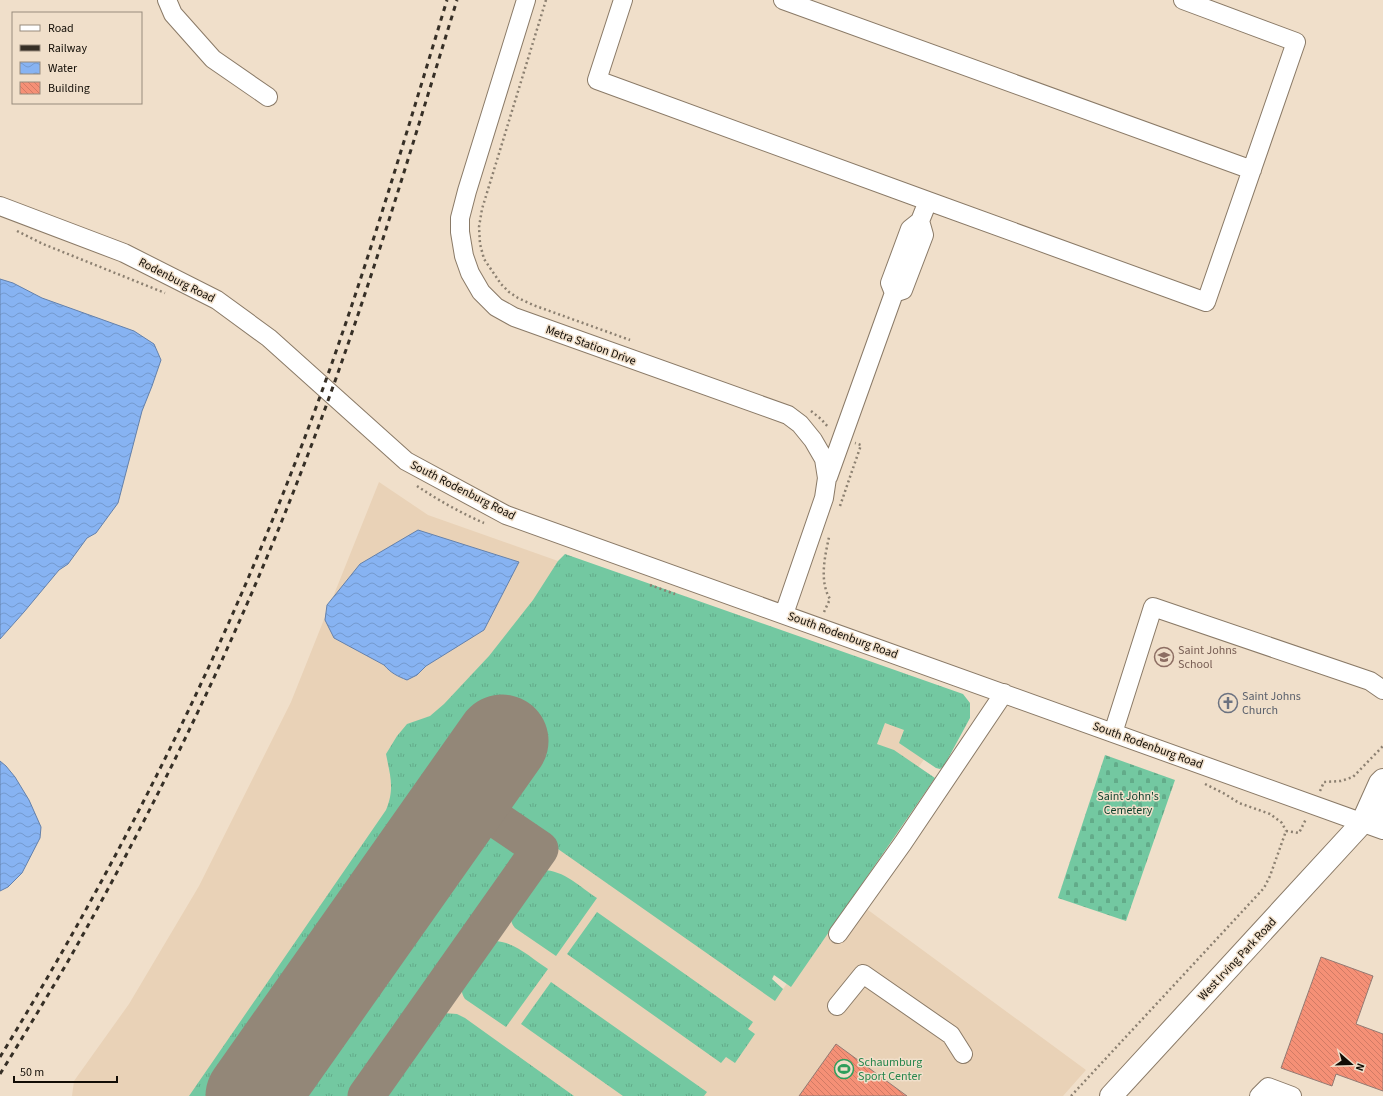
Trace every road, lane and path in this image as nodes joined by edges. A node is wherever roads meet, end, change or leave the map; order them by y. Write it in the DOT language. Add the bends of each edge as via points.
graph roads {
  1 [pos="167,0"];
  2 [pos="526,0"];
  3 [pos="546,0"];
  4 [pos="623,0"];
  5 [pos="783,0"];
  6 [pos="1183,0"];
  7 [pos="268,97"];
  8 [pos="1252,170"];
  9 [pos="928,201"];
  10 [pos="0,206"];
  11 [pos="12,228"];
  12 [pos="168,294"];
  13 [pos="630,340"];
  14 [pos="331,392"];
  15 [pos="806,407"];
  16 [pos="832,433"];
  17 [pos="855,442"];
  18 [pos="827,478"];
  19 [pos="839,508"];
  20 [pos="829,533"];
  21 [pos="826,604"];
  22 [pos="784,614"];
  23 [pos="1383,690"];
  24 [pos="1004,693"];
  25 [pos="1113,733"];
  26 [pos="1383,746"];
  27 [pos="1383,780"];
  28 [pos="1324,782"];
  29 [pos="1383,808"];
  30 [pos="1362,823"];
  31 [pos="1383,830"];
  32 [pos="1299,834"];
  33 [pos="838,934"];
  34 [pos="837,1006"];
  35 [pos="963,1054"];
  36 [pos="1071,1096"];
  37 [pos="1111,1096"];
  38 [pos="1259,1096"];
  39 [pos="1292,1096"];
  1 -- 7 [label="street" via="174,14 213,59"];
  2 -- 18 [label="street, Metra Station Drive" via="460,218 464,256 481,292 496,307 514,317 788,415 800,424 813,440 824,459"];
  3 -- 13 [label="path" via="482,209 480,244 484,259 492,272 501,284 518,298"];
  4 -- 9 [label="street" via="597,80"];
  5 -- 8 [label="street"];
  6 -- 8 [label="street" via="1296,42"];
  8 -- 9 [label="street" via="1206,302"];
  9 -- 18 [label="street" via="920,221 924,235 903,290 894,293"];
  10 -- 14 [label="street, Rodenburg Road" via="124,253 217,300 269,338"];
  11 -- 12 [label="path" via="43,244"];
  14 -- 22 [label="street, South Rodenburg Road" via="406,461 506,514"];
  15 -- 16 [label="path"];
  17 -- 19 [label="path" via="861,445"];
  18 -- 22 [label="street, Metra Station Drive" via="824,498"];
  20 -- 21 [label="path" via="824,587 830,599"];
  22 -- 24 [label="street, South Rodenburg Road"];
  23 -- 25 [label="street" via="1370,681 1153,607"];
  24 -- 25 [label="street, South Rodenburg Road"];
  24 -- 33 [label="street"];
  25 -- 30 [label="street, South Rodenburg Road"];
  26 -- 28 [label="path" via="1353,777"];
  27 -- 30 [label="main road, West Irving Park Road"];
  29 -- 30 [label="main road, West Irving Park Road"];
  30 -- 31 [label="street, South Rodenburg Road"];
  30 -- 37 [label="main road, West Irving Park Road"];
  32 -- 36 [label="path" via="1286,831 1264,888"];
  34 -- 35 [label="street" via="863,974 951,1035"];
  38 -- 39 [label="street" via="1268,1087"];
}
